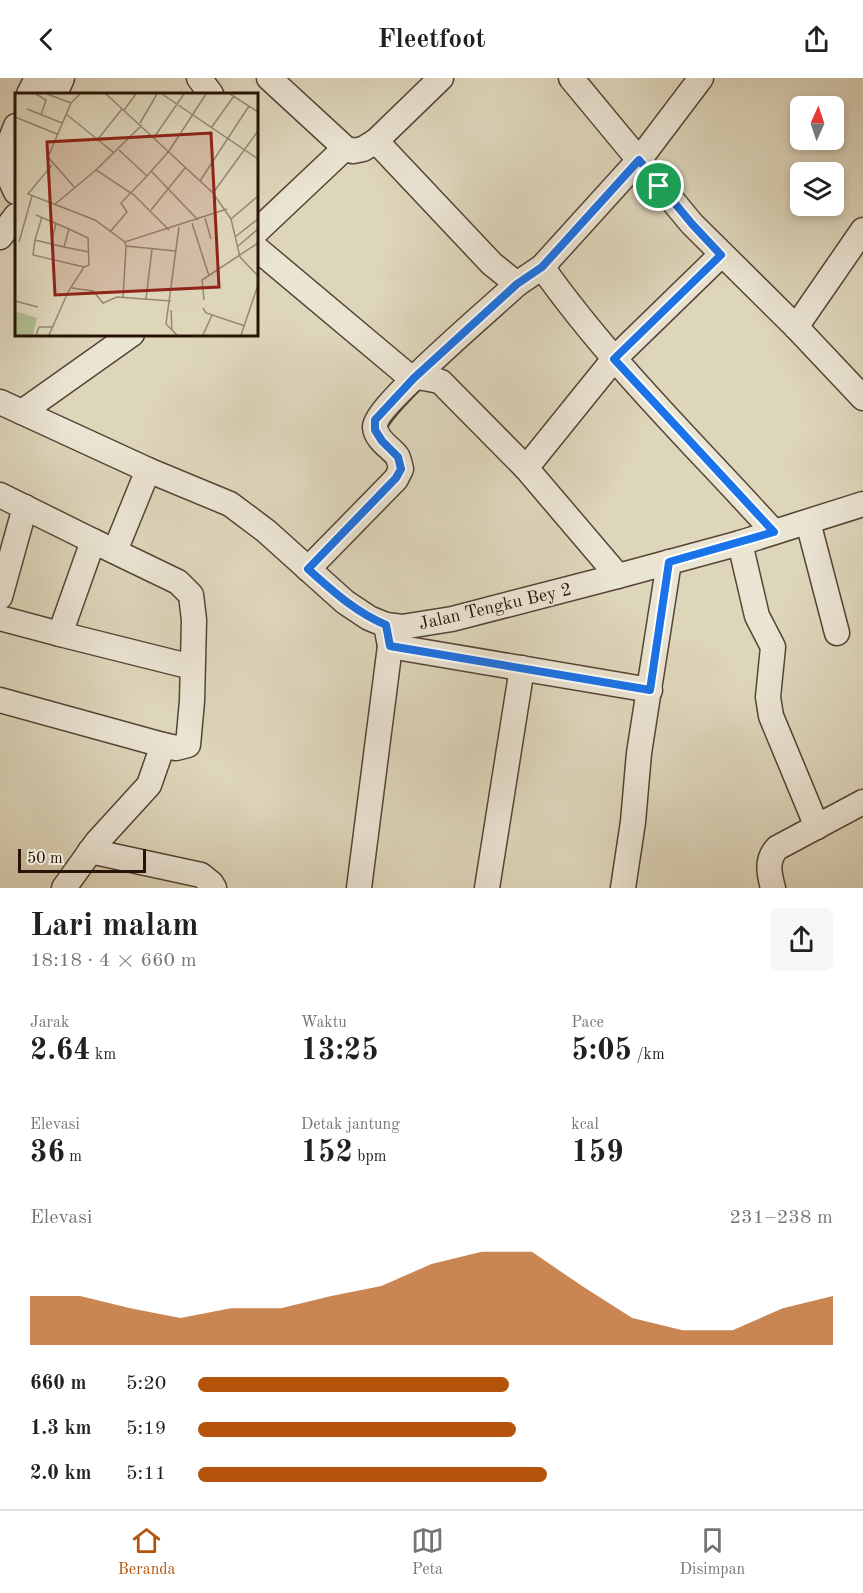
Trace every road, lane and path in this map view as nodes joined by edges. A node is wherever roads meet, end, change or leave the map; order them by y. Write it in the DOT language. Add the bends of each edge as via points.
graph roads {
  1 [pos="37,78"];
  2 [pos="62,78"];
  3 [pos="199,78"];
  4 [pos="270,78"];
  5 [pos="441,78"];
  6 [pos="571,78"];
  7 [pos="700,78"];
  8 [pos="30,93"];
  9 [pos="55,93"];
  10 [pos="210,93"];
  11 [pos="15,129"];
  12 [pos="376,141"];
  13 [pos="345,148"];
  14 [pos="639,160"];
  15 [pos="15,190"];
  16 [pos="15,217"];
  17 [pos="258,230"];
  18 [pos="863,230"];
  19 [pos="0,237"];
  20 [pos="258,250"];
  21 [pos="721,255"];
  22 [pos="542,267"];
  23 [pos="517,284"];
  24 [pos="796,327"];
  25 [pos="129,336"];
  26 [pos="614,359"];
  27 [pos="414,378"];
  28 [pos="862,394"];
  29 [pos="11,407"];
  30 [pos="526,468"];
  31 [pos="148,470"];
  32 [pos="0,495"];
  33 [pos="863,504"];
  34 [pos="25,507"];
  35 [pos="808,522"];
  36 [pos="774,532"];
  37 [pos="93,540"];
  38 [pos="740,543"];
  39 [pos="115,551"];
  40 [pos="669,562"];
  41 [pos="308,569"];
  42 [pos="618,576"];
  43 [pos="0,597"];
  44 [pos="0,618"];
  45 [pos="837,633"];
  46 [pos="60,634"];
  47 [pos="388,636"];
  48 [pos="192,667"];
  49 [pos="522,668"];
  50 [pos="650,690"];
  51 [pos="0,700"];
  52 [pos="163,745"];
  53 [pos="863,802"];
  54 [pos="817,827"];
  55 [pos="90,851"];
  56 [pos="64,888"];
  57 [pos="214,888"];
  58 [pos="359,888"];
  59 [pos="487,888"];
  60 [pos="622,888"];
  61 [pos="773,888"];
  1 -- 8 [label="street"];
  2 -- 9 [label="street"];
  3 -- 10 [label="street"];
  4 -- 13 [label="street"];
  5 -- 12 [label="street"];
  6 -- 14 [label="street"];
  7 -- 14 [label="street"];
  11 -- 15 [label="street" via="4,159"];
  12 -- 13 [label="street" via="363,149"];
  12 -- 23 [label="street" via="492,264"];
  13 -- 17 [label="street"];
  14 -- 21 [label="street"];
  14 -- 22 [label="street"];
  16 -- 19 [label="street"];
  18 -- 24 [label="street"];
  20 -- 27 [label="street"];
  21 -- 24 [label="street"];
  21 -- 26 [label="street"];
  22 -- 23 [label="street"];
  22 -- 26 [label="street"];
  23 -- 27 [label="street"];
  24 -- 28 [label="street"];
  25 -- 29 [label="street"];
  26 -- 30 [label="street"];
  26 -- 36 [label="street"];
  27 -- 30 [label="street" via="441,382"];
  27 -- 41 [label="street" via="375,420 375,430 398,457 401,469"];
  29 -- 31 [label="street, Jalan Tengku Bey 2"];
  30 -- 42 [label="street"];
  31 -- 39 [label="street"];
  31 -- 41 [label="street, Jalan Tengku Bey 2" via="230,504"];
  32 -- 34 [label="street"];
  33 -- 35 [label="street, Jalan Tengku Bey 2"];
  34 -- 37 [label="street"];
  34 -- 43 [label="street"];
  35 -- 36 [label="street, Jalan Tengku Bey 2"];
  35 -- 45 [label="street"];
  36 -- 38 [label="street, Jalan Tengku Bey 2"];
  37 -- 39 [label="street"];
  37 -- 46 [label="street"];
  38 -- 40 [label="street, Jalan Tengku Bey 2"];
  38 -- 54 [label="street" via="757,616 773,647 768,697 771,716"];
  39 -- 48 [label="street" via="178,582 191,595"];
  40 -- 42 [label="street, Jalan Tengku Bey 2"];
  40 -- 50 [label="street"];
  41 -- 47 [label="street, Jalan Tengku Bey 2"];
  42 -- 47 [label="street, Jalan Tengku Bey 2" via="452,619 402,627"];
  44 -- 46 [label="street"];
  46 -- 48 [label="street"];
  47 -- 49 [label="street"];
  47 -- 58 [label="street"];
  48 -- 52 [label="street" via="188,745"];
  49 -- 50 [label="street"];
  49 -- 59 [label="street"];
  50 -- 60 [label="street"];
  51 -- 52 [label="street"];
  52 -- 55 [label="street" via="149,785"];
  53 -- 54 [label="street"];
  54 -- 61 [label="street" via="771,855"];
  55 -- 56 [label="street"];
  55 -- 57 [label="street" via="201,875"];
}
